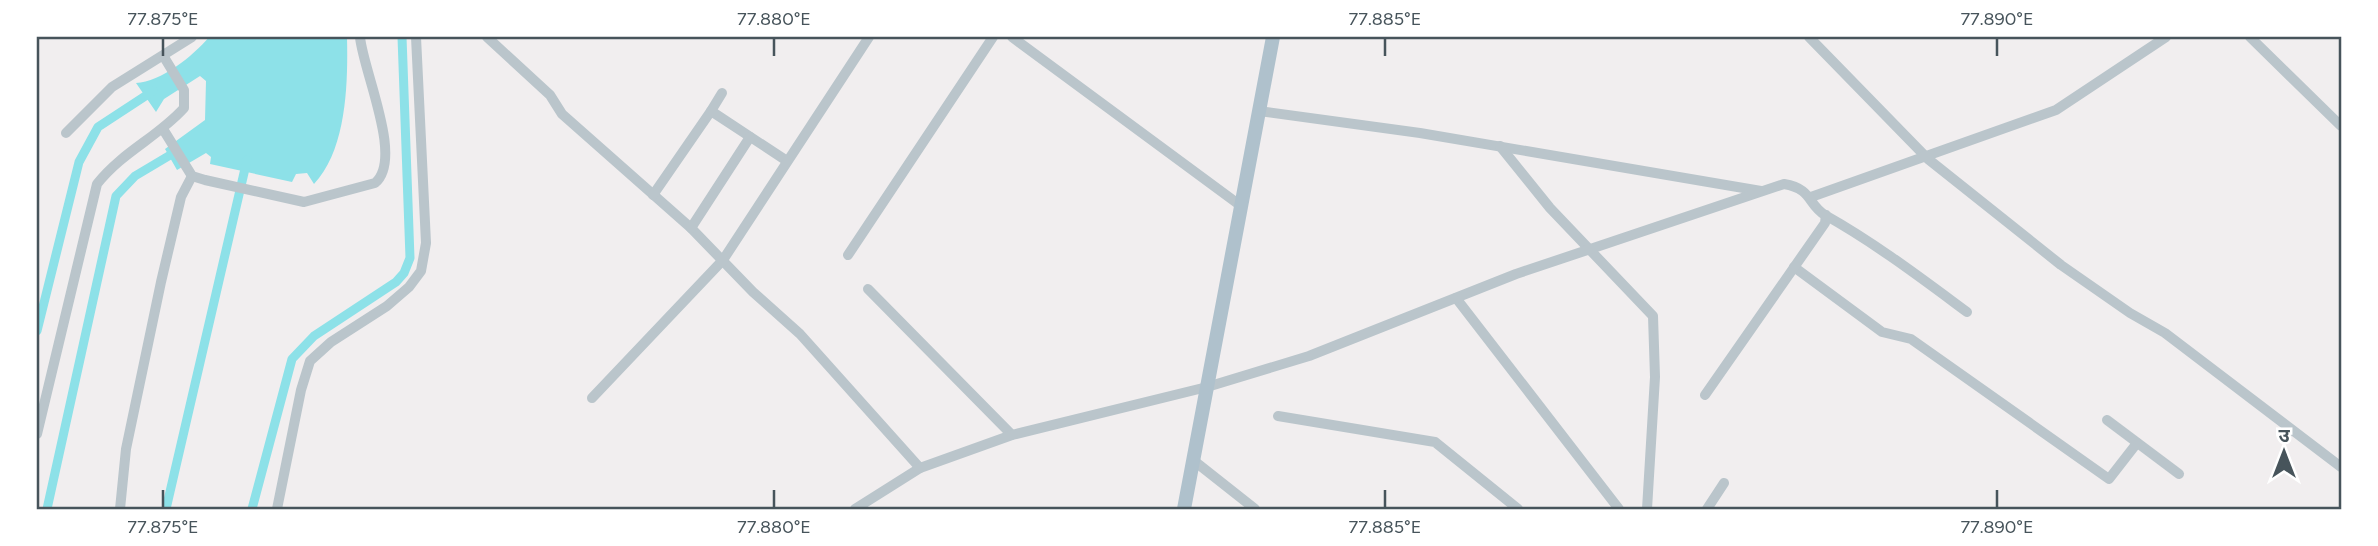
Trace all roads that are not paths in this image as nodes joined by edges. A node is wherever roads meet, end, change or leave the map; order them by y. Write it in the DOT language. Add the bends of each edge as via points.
graph roads {
  1 [pos="192,37"];
  2 [pos="360,37"];
  3 [pos="416,37"];
  4 [pos="487,37"];
  5 [pos="869,37"];
  6 [pos="993,37"];
  7 [pos="1012,37"];
  8 [pos="1273,37"];
  9 [pos="1809,37"];
  10 [pos="2166,37"];
  11 [pos="2250,37"];
  12 [pos="166,60"];
  13 [pos="722,93"];
  14 [pos="711,111"];
  15 [pos="1259,111"];
  16 [pos="2341,126"];
  17 [pos="163,129"];
  18 [pos="66,132"];
  19 [pos="750,137"];
  20 [pos="1500,146"];
  21 [pos="1925,157"];
  22 [pos="787,161"];
  23 [pos="188,171"];
  24 [pos="1764,191"];
  25 [pos="653,195"];
  26 [pos="1811,197"];
  27 [pos="1241,206"];
  28 [pos="1826,215"];
  29 [pos="691,228"];
  30 [pos="1592,249"];
  31 [pos="848,255"];
  32 [pos="723,260"];
  33 [pos="1794,267"];
  34 [pos="869,289"];
  35 [pos="1456,298"];
  36 [pos="1967,312"];
  37 [pos="1207,387"];
  38 [pos="1705,395"];
  39 [pos="592,398"];
  40 [pos="1278,416"];
  41 [pos="2107,420"];
  42 [pos="37,434"];
  43 [pos="1012,435"];
  44 [pos="2137,443"];
  45 [pos="1193,460"];
  46 [pos="2341,467"];
  47 [pos="920,468"];
  48 [pos="2179,474"];
  49 [pos="1724,483"];
  50 [pos="120,509"];
  51 [pos="277,509"];
  52 [pos="855,509"];
  53 [pos="1184,509"];
  54 [pos="1255,509"];
  55 [pos="1518,509"];
  56 [pos="1619,509"];
  57 [pos="1647,509"];
  58 [pos="1707,509"];
  1 -- 12 [label="street"];
  2 -- 23 [label="street" via="384,133 386,163 383,176 375,183 303,202 205,180"];
  3 -- 51 [label="street" via="426,243 421,271 387,306 310,361"];
  4 -- 25 [label="street" via="550,94 562,114"];
  5 -- 22 [label="street"];
  6 -- 31 [label="street"];
  7 -- 27 [label="street"];
  8 -- 15 [label="main road"];
  9 -- 21 [label="street"];
  10 -- 21 [label="street" via="2056,110"];
  11 -- 16 [label="street"];
  12 -- 17 [label="street" via="184,90 184,108"];
  12 -- 18 [label="street" via="146,65 112,87"];
  13 -- 14 [label="street"];
  14 -- 19 [label="street"];
  14 -- 25 [label="street"];
  15 -- 20 [label="street"];
  15 -- 27 [label="main road"];
  17 -- 23 [label="street"];
  17 -- 42 [label="street" via="113,164 97,184"];
  19 -- 22 [label="street"];
  19 -- 29 [label="street"];
  20 -- 24 [label="street"];
  20 -- 30 [label="street" via="1550,208"];
  21 -- 26 [label="street"];
  21 -- 46 [label="street" via="2062,265 2165,333"];
  22 -- 32 [label="street"];
  23 -- 50 [label="street" via="126,449"];
  24 -- 26 [label="street" via="1784,184"];
  24 -- 30 [label="street"];
  25 -- 29 [label="street"];
  26 -- 28 [label="street"];
  27 -- 37 [label="main road"];
  28 -- 33 [label="street"];
  28 -- 36 [label="street" via="1858,232"];
  29 -- 32 [label="street"];
  30 -- 35 [label="street"];
  30 -- 57 [label="street" via="1653,316 1655,366"];
  32 -- 39 [label="street"];
  32 -- 47 [label="street" via="800,334"];
  33 -- 38 [label="street"];
  33 -- 44 [label="street" via="1882,332 1911,339 2109,479"];
  34 -- 43 [label="street"];
  35 -- 37 [label="street" via="1309,356"];
  35 -- 56 [label="street"];
  37 -- 43 [label="street"];
  37 -- 45 [label="main road"];
  40 -- 55 [label="street" via="1434,442"];
  41 -- 44 [label="street"];
  43 -- 47 [label="street"];
  44 -- 48 [label="street"];
  45 -- 53 [label="main road"];
  45 -- 54 [label="street"];
  47 -- 52 [label="street"];
  49 -- 58 [label="street"];
}
